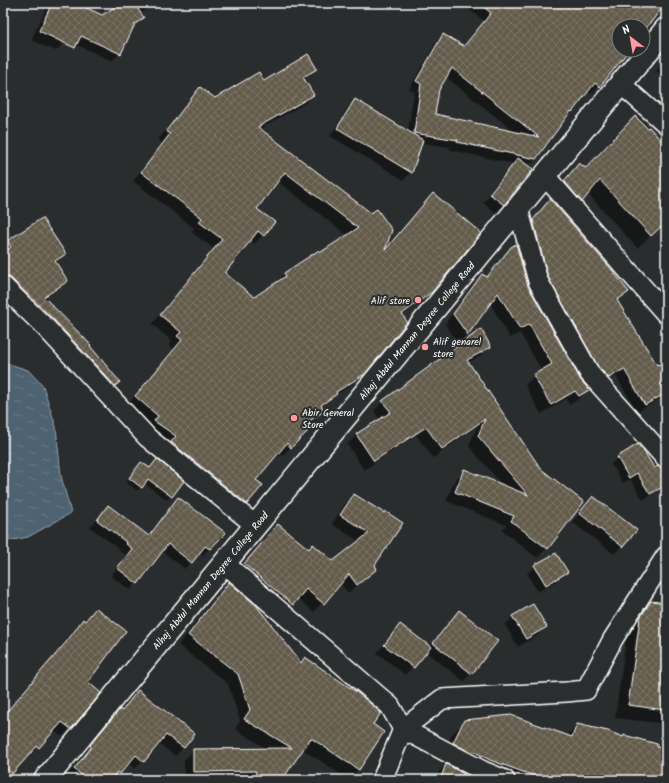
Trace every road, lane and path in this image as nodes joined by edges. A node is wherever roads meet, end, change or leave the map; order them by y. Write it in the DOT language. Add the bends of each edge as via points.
graph roads {
  1 [pos="666,29"];
  2 [pos="620,84"];
  3 [pos="666,124"];
  4 [pos="545,176"];
  5 [pos="518,208"];
  6 [pos="3,286"];
  7 [pos="666,314"];
  8 [pos="666,460"];
  9 [pos="256,526"];
  10 [pos="666,556"];
  11 [pos="224,563"];
  12 [pos="403,729"];
  13 [pos="45,780"];
  14 [pos="382,780"];
  15 [pos="505,780"];
  1 -- 2 [label="street, Alhaj Abdul Mannan Degree College Road"];
  2 -- 3 [label="street"];
  2 -- 4 [label="street, Alhaj Abdul Mannan Degree College Road"];
  4 -- 5 [label="street, Alhaj Abdul Mannan Degree College Road"];
  4 -- 7 [label="street"];
  5 -- 8 [label="street" via="538,281 590,374"];
  5 -- 9 [label="street, Alhaj Abdul Mannan Degree College Road"];
  6 -- 9 [label="street" via="47,329 148,438"];
  9 -- 11 [label="street, Alhaj Abdul Mannan Degree College Road"];
  10 -- 12 [label="street" via="613,639 586,690 442,700"];
  11 -- 12 [label="street" via="390,706"];
  11 -- 13 [label="street, Alhaj Abdul Mannan Degree College Road"];
  12 -- 14 [label="street"];
  12 -- 15 [label="street"];
}
